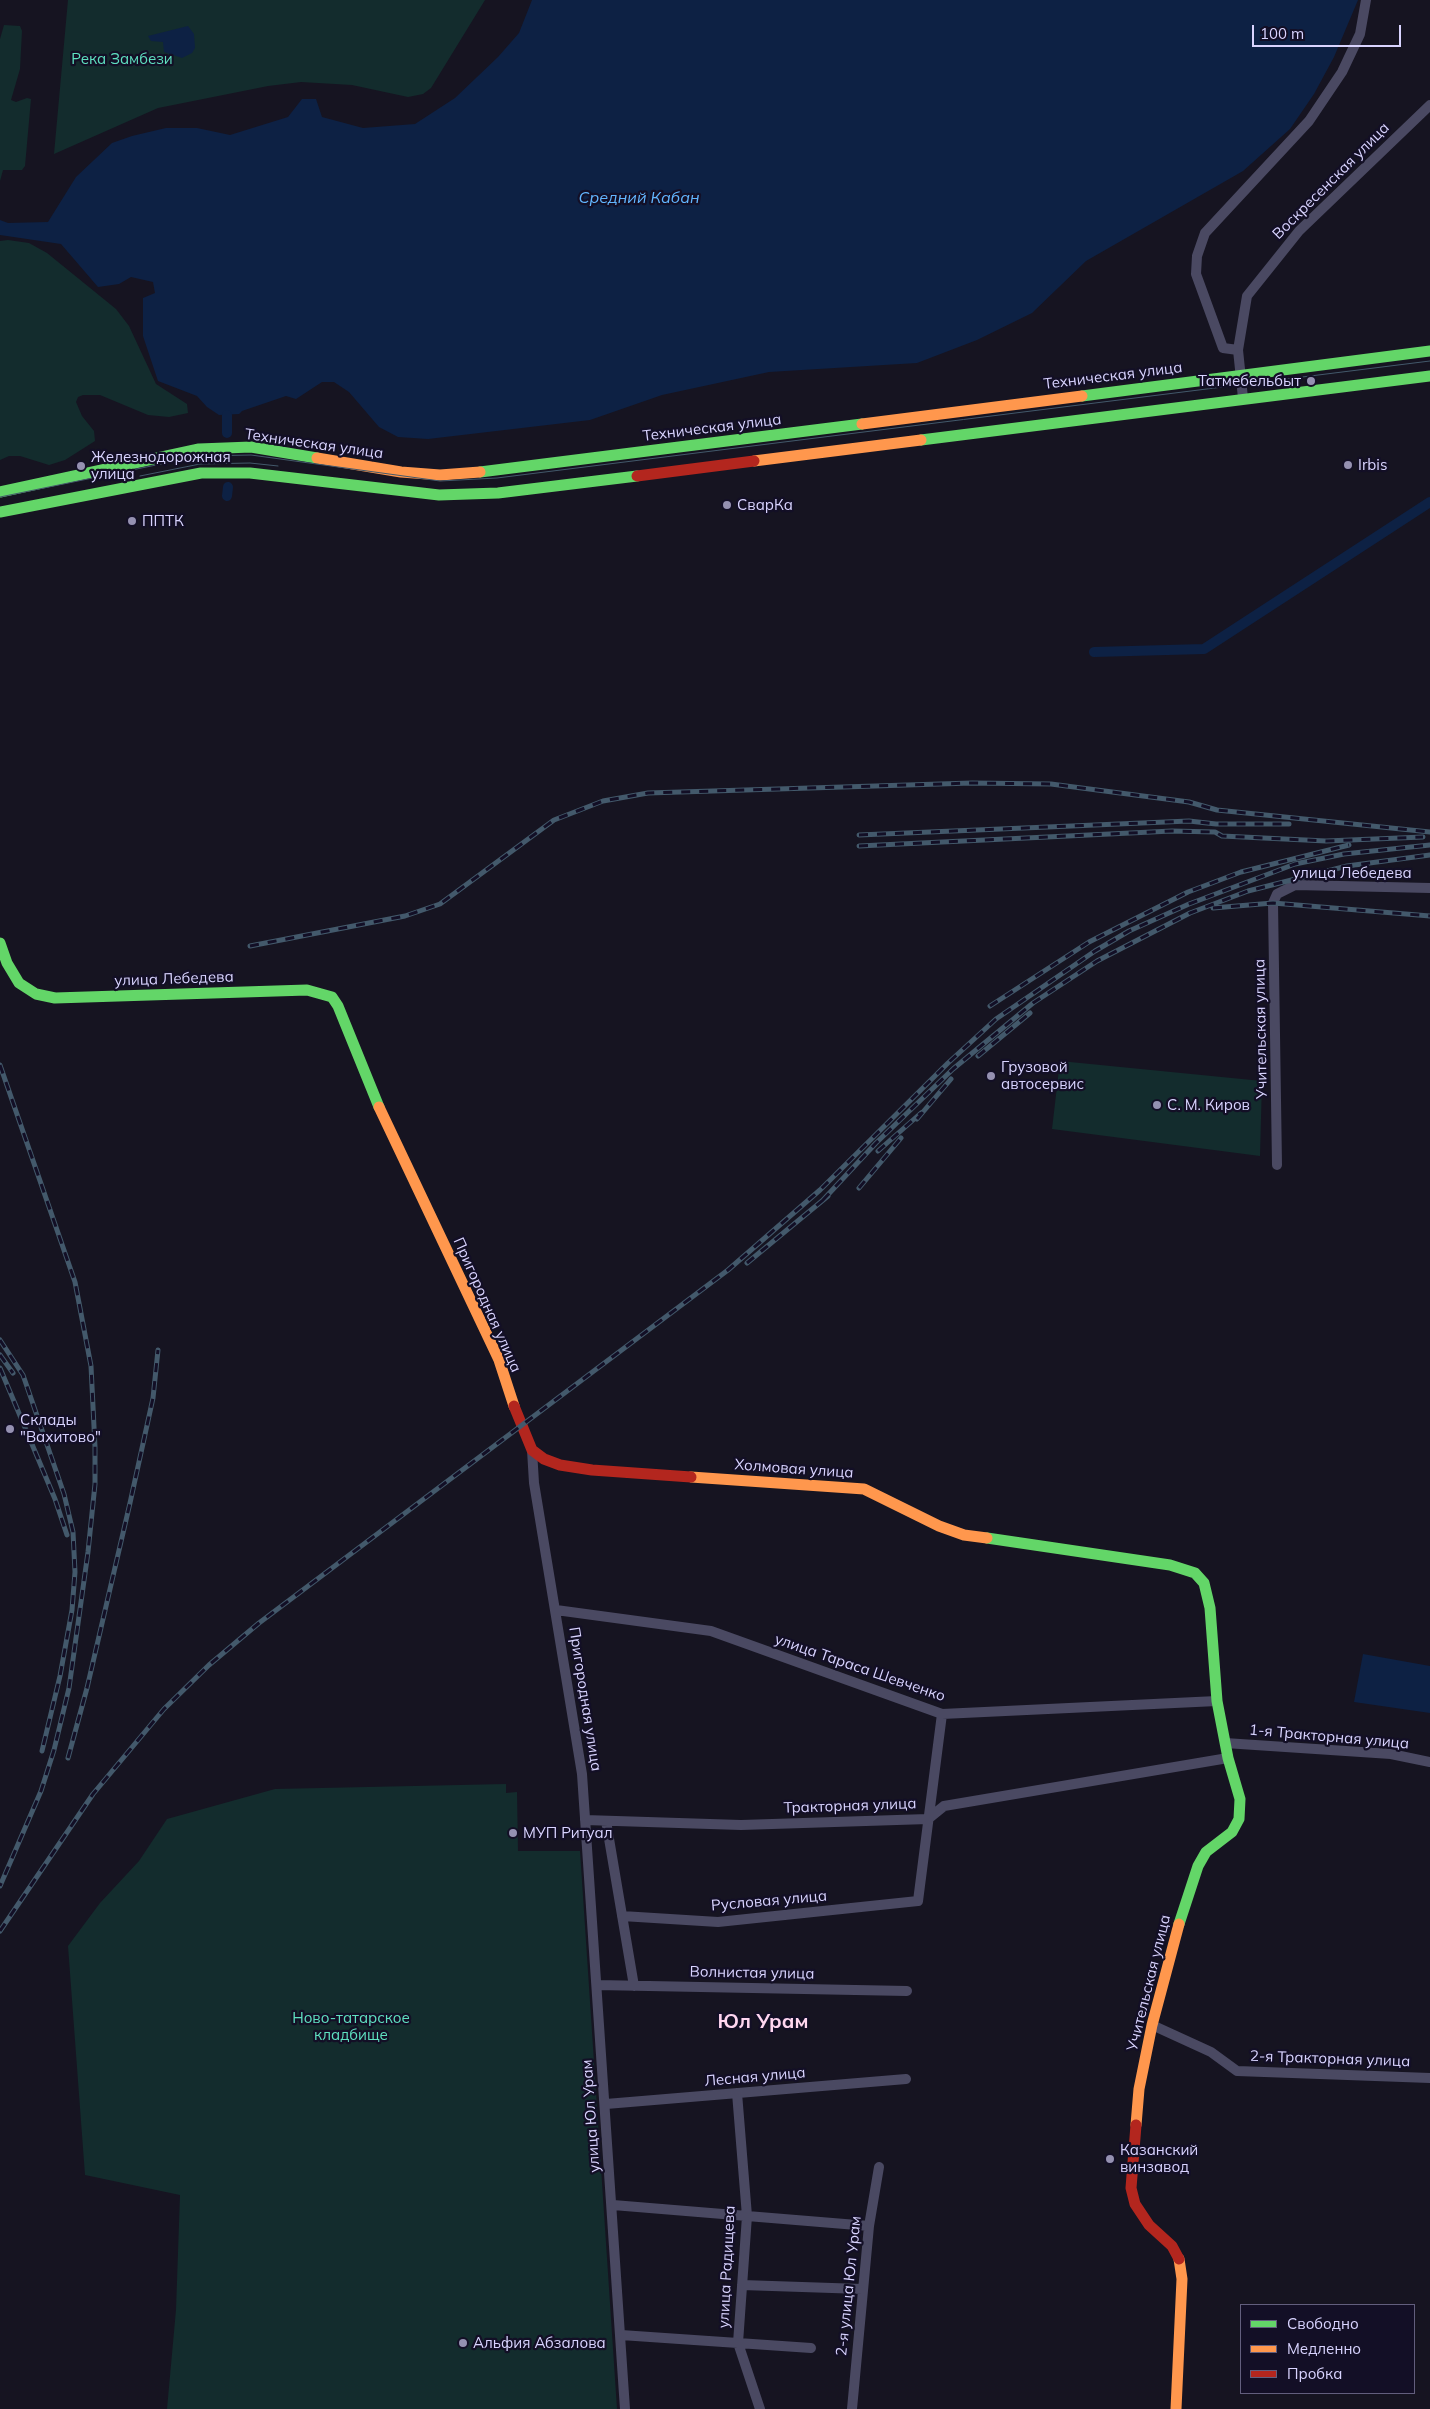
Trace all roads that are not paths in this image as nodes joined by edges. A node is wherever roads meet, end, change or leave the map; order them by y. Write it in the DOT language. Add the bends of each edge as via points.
graph roads {
  1 [pos="1366,0"];
  2 [pos="1430,105"];
  3 [pos="1238,350"];
  4 [pos="1430,351"];
  5 [pos="1240,374"];
  6 [pos="1430,376"];
  7 [pos="1243,398"];
  8 [pos="0,492"];
  9 [pos="0,512"];
  10 [pos="1430,888"];
  11 [pos="1277,894"];
  12 [pos="0,943"];
  13 [pos="332,997"];
  14 [pos="1277,1165"];
  15 [pos="532,1450"];
  16 [pos="1195,1573"];
  17 [pos="556,1610"];
  18 [pos="1217,1701"];
  19 [pos="942,1714"];
  20 [pos="1225,1743"];
  21 [pos="1228,1758"];
  22 [pos="1430,1762"];
  23 [pos="928,1819"];
  24 [pos="585,1820"];
  25 [pos="606,1821"];
  26 [pos="622,1916"];
  27 [pos="597,1985"];
  28 [pos="634,1986"];
  29 [pos="907,1991"];
  30 [pos="1152,2025"];
  31 [pos="1430,2078"];
  32 [pos="906,2079"];
  33 [pos="736,2093"];
  34 [pos="606,2104"];
  35 [pos="879,2167"];
  36 [pos="613,2205"];
  37 [pos="747,2216"];
  38 [pos="869,2226"];
  39 [pos="742,2285"];
  40 [pos="862,2289"];
  41 [pos="621,2335"];
  42 [pos="738,2343"];
  43 [pos="811,2348"];
  44 [pos="625,2409"];
  45 [pos="760,2409"];
  46 [pos="852,2409"];
  47 [pos="1176,2409"];
  1 -- 3 [label="street" via="1360,34 1342,72 1309,121 1205,233 1197,256 1196,274 1223,348"];
  2 -- 3 [label="street, Воскресенская улица" via="1299,230 1247,296"];
  3 -- 5 [label="street, Воскресенская улица"];
  4 -- 5 [label="main road, Техническая улица"];
  5 -- 7 [label="street, Воскресенская улица"];
  5 -- 8 [label="main road, Техническая улица" via="500,472 440,475 401,472 251,447 199,449"];
  6 -- 7 [label="main road"];
  7 -- 9 [label="main road" via="498,493 439,495 250,473 201,474"];
  10 -- 11 [label="street, улица Лебедева" via="1295,885"];
  11 -- 14 [label="street, Учительская улица" via="1273,903"];
  12 -- 13 [label="main road, улица Лебедева" via="19,983 36,994 55,998 307,990"];
  13 -- 15 [label="main road, Пригородная улица" via="387,1127 498,1360"];
  15 -- 16 [label="main road, Холмовая улица" via="560,1465 592,1470 864,1489 964,1535 1170,1565"];
  15 -- 17 [label="street, Пригородная улица" via="534,1483"];
  16 -- 18 [label="main road, Учительская улица" via="1204,1583 1208,1596"];
  17 -- 19 [label="street, улица Тараса Шевченко" via="711,1631"];
  17 -- 24 [label="street, Пригородная улица" via="582,1774"];
  18 -- 19 [label="street, улица Тараса Шевченко"];
  18 -- 20 [label="main road, Учительская улица"];
  19 -- 23 [label="street"];
  20 -- 21 [label="main road, Учительская улица"];
  20 -- 22 [label="street, 1-я Тракторная улица" via="1391,1754"];
  21 -- 23 [label="street, Тракторная улица" via="944,1806"];
  21 -- 30 [label="main road, Учительская улица" via="1240,1799 1239,1819 1232,1832 1206,1852 1198,1866 1187,1895"];
  23 -- 25 [label="street, Тракторная улица" via="741,1825"];
  23 -- 26 [label="street, Русловая улица" via="918,1901 718,1922"];
  24 -- 25 [label="street, Тракторная улица"];
  24 -- 27 [label="street, улица Юл Урам"];
  25 -- 26 [label="street"];
  26 -- 28 [label="street"];
  27 -- 28 [label="street, Волнистая улица"];
  27 -- 34 [label="street, улица Юл Урам"];
  28 -- 29 [label="street, Волнистая улица"];
  30 -- 31 [label="street, 2-я Тракторная улица" via="1211,2052 1236,2072"];
  30 -- 47 [label="main road, Учительская улица" via="1139,2088 1131,2188 1135,2204 1148,2226 1172,2246 1180,2261"];
  32 -- 33 [label="street, Лесная улица"];
  33 -- 34 [label="street, Лесная улица"];
  33 -- 37 [label="street, улица Радищева"];
  34 -- 36 [label="street, улица Юл Урам"];
  35 -- 38 [label="street, 2-я улица Юл Урам"];
  36 -- 37 [label="street"];
  36 -- 41 [label="street, улица Юл Урам"];
  37 -- 38 [label="street"];
  37 -- 39 [label="street, улица Радищева"];
  38 -- 40 [label="street, 2-я улица Юл Урам"];
  39 -- 40 [label="street"];
  39 -- 42 [label="street, улица Радищева"];
  40 -- 46 [label="street, 2-я улица Юл Урам"];
  41 -- 42 [label="street"];
  41 -- 44 [label="street, улица Юл Урам"];
  42 -- 43 [label="street"];
  42 -- 45 [label="street, улица Радищева"];
}
